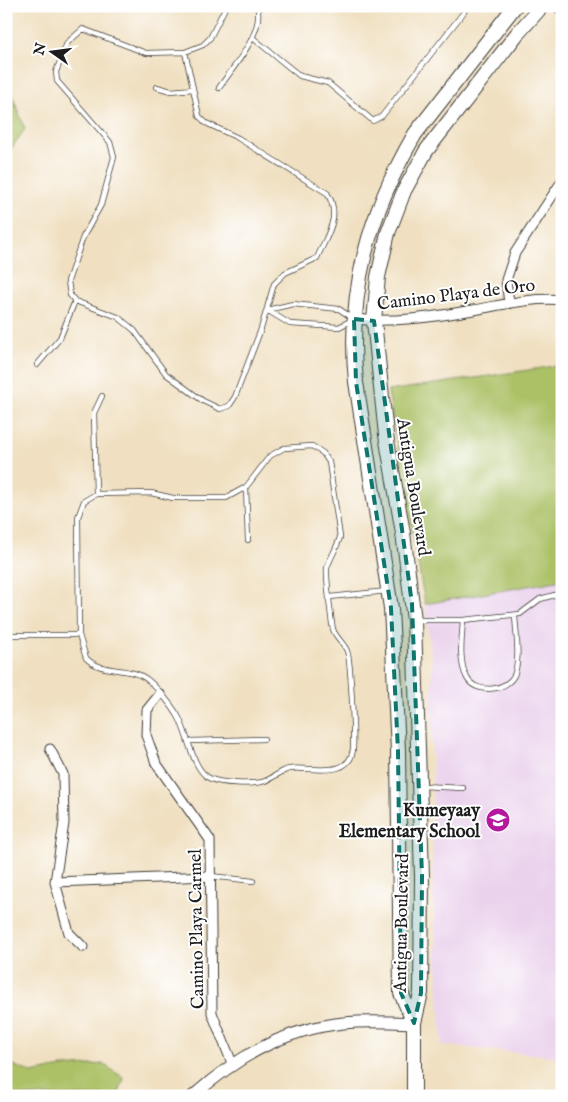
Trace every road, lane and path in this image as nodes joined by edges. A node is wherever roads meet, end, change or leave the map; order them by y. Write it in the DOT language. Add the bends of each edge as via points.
graph roads {
  1 [pos="226,6"];
  2 [pos="257,6"];
  3 [pos="466,6"];
  4 [pos="515,6"];
  5 [pos="542,6"];
  6 [pos="253,38"];
  7 [pos="185,52"];
  8 [pos="157,87"];
  9 [pos="218,88"];
  10 [pos="193,89"];
  11 [pos="562,181"];
  12 [pos="562,300"];
  13 [pos="74,301"];
  14 [pos="509,304"];
  15 [pos="267,310"];
  16 [pos="354,319"];
  17 [pos="374,321"];
  18 [pos="37,365"];
  19 [pos="102,396"];
  20 [pos="246,486"];
  21 [pos="96,494"];
  22 [pos="248,540"];
  23 [pos="388,591"];
  24 [pos="562,592"];
  25 [pos="330,597"];
  26 [pos="411,598"];
  27 [pos="515,615"];
  28 [pos="414,620"];
  29 [pos="464,620"];
  30 [pos="8,635"];
  31 [pos="79,635"];
  32 [pos="160,694"];
  33 [pos="264,739"];
  34 [pos="190,741"];
  35 [pos="50,749"];
  36 [pos="398,766"];
  37 [pos="420,786"];
  38 [pos="463,788"];
  39 [pos="209,876"];
  40 [pos="253,881"];
  41 [pos="55,882"];
  42 [pos="83,947"];
  43 [pos="414,1023"];
  44 [pos="232,1063"];
  45 [pos="193,1096"];
  46 [pos="414,1096"];
  1 -- 7 [label="lane" via="210,38 203,45"];
  2 -- 6 [label="lane" via="259,13"];
  3 -- 6 [label="lane" via="382,116 373,121 328,83 300,76"];
  4 -- 16 [label="main road, Antigua Boulevard" via="415,134 399,163 368,239 360,270"];
  5 -- 17 [label="main road, Antigua Boulevard" via="426,151 414,171 388,233 378,277"];
  6 -- 9 [label="lane"];
  7 -- 10 [label="lane"];
  7 -- 13 [label="lane" via="146,53 83,29 67,42 56,72 57,81 110,142 114,156 100,205 83,237 68,281"];
  8 -- 10 [label="lane" via="171,91"];
  10 -- 15 [label="lane" via="199,116 206,123 238,138 327,193 334,204 335,214 317,258 285,273 274,284"];
  11 -- 14 [label="street" via="515,253 506,280"];
  12 -- 14 [label="street, Camino Playa de Oro"];
  13 -- 15 [label="lane" via="118,317 134,330 166,374 202,401 220,409 229,406 235,397"];
  13 -- 18 [label="lane" via="60,338"];
  14 -- 17 [label="street, Camino Playa de Oro" via="447,315"];
  15 -- 16 [label="lane" via="294,304 339,309"];
  15 -- 16 [label="lane" via="290,324 339,327"];
  16 -- 17 [label="street, Camino Playa de Oro"];
  16 -- 23 [label="main road, Antigua Boulevard" via="356,382"];
  17 -- 26 [label="main road, Antigua Boulevard" via="384,417"];
  19 -- 21 [label="lane" via="94,413"];
  20 -- 21 [label="lane" via="226,498"];
  20 -- 22 [label="lane"];
  20 -- 25 [label="lane" via="270,456 284,448 312,446 330,462 340,537 327,569"];
  21 -- 31 [label="lane" via="84,501 78,517"];
  23 -- 25 [label="lane"];
  23 -- 26 [label="main road" via="401,592"];
  23 -- 36 [label="main road, Antigua Boulevard"];
  24 -- 27 [label="lane" via="540,599"];
  25 -- 34 [label="lane" via="334,630 348,652 350,671 353,750 346,765 337,769 287,769 262,782 226,783 205,776 194,762"];
  26 -- 28 [label="main road, Antigua Boulevard"];
  27 -- 29 [label="lane"];
  27 -- 29 [label="lane" via="518,657 514,675 508,683 492,689 473,685 468,680 462,653"];
  28 -- 29 [label="lane"];
  28 -- 37 [label="main road, Antigua Boulevard"];
  30 -- 31 [label="lane"];
  31 -- 32 [label="lane" via="82,649 91,663 134,672 148,680"];
  32 -- 34 [label="lane" via="177,714"];
  32 -- 39 [label="street, Camino Playa Carmel" via="147,710 146,736 156,763 210,840"];
  33 -- 34 [label="lane"];
  35 -- 41 [label="street" via="63,774 64,823"];
  36 -- 37 [label="main road" via="406,777"];
  36 -- 43 [label="main road, Antigua Boulevard" via="402,993"];
  37 -- 38 [label="lane"];
  37 -- 43 [label="main road, Antigua Boulevard" via="421,993"];
  39 -- 40 [label="lane"];
  39 -- 41 [label="street"];
  39 -- 44 [label="street, Camino Playa Carmel" via="212,1012"];
  41 -- 42 [label="street" via="69,933"];
  43 -- 44 [label="street" via="325,1025 259,1047"];
  43 -- 46 [label="main road, Antigua Boulevard"];
  44 -- 45 [label="street"];
}
